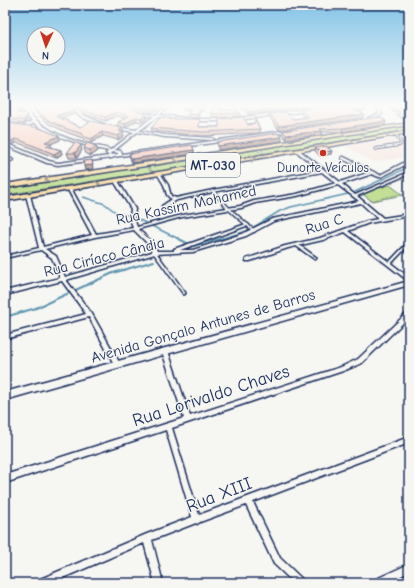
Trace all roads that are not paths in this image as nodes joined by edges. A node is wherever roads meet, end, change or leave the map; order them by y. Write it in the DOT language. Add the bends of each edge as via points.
graph roads {
  1 [pos="57,133"];
  2 [pos="133,133"];
  3 [pos="149,133"];
  4 [pos="269,133"];
  5 [pos="347,133"];
  6 [pos="400,133"];
  7 [pos="396,134"];
  8 [pos="230,139"];
  9 [pos="5,144"];
  10 [pos="117,146"];
  11 [pos="375,149"];
  12 [pos="119,151"];
  13 [pos="298,151"];
  14 [pos="110,152"];
  15 [pos="132,154"];
  16 [pos="114,156"];
  17 [pos="104,158"];
  18 [pos="343,158"];
  19 [pos="5,159"];
  20 [pos="11,160"];
  21 [pos="406,163"];
  22 [pos="321,171"];
  23 [pos="371,173"];
  24 [pos="409,173"];
  25 [pos="159,174"];
  26 [pos="116,181"];
  27 [pos="338,184"];
  28 [pos="5,186"];
  29 [pos="69,188"];
  30 [pos="213,191"];
  31 [pos="28,195"];
  32 [pos="355,196"];
  33 [pos="5,199"];
  34 [pos="176,199"];
  35 [pos="362,202"];
  36 [pos="164,206"];
  37 [pos="230,209"];
  38 [pos="409,215"];
  39 [pos="382,220"];
  40 [pos="135,229"];
  41 [pos="251,229"];
  42 [pos="345,230"];
  43 [pos="95,236"];
  44 [pos="409,243"];
  45 [pos="297,245"];
  46 [pos="41,248"];
  47 [pos="172,252"];
  48 [pos="155,253"];
  49 [pos="5,257"];
  50 [pos="315,258"];
  51 [pos="248,260"];
  52 [pos="390,263"];
  53 [pos="63,279"];
  54 [pos="409,279"];
  55 [pos="409,284"];
  56 [pos="5,292"];
  57 [pos="184,293"];
  58 [pos="409,314"];
  59 [pos="90,315"];
  60 [pos="5,337"];
  61 [pos="165,351"];
  62 [pos="118,364"];
  63 [pos="5,396"];
  64 [pos="188,418"];
  65 [pos="168,427"];
  66 [pos="409,440"];
  67 [pos="5,479"];
  68 [pos="248,500"];
  69 [pos="198,520"];
  70 [pos="147,538"];
  71 [pos="409,568"];
  72 [pos="42,583"];
  73 [pos="159,583"];
  74 [pos="300,583"];
  75 [pos="377,583"];
  1 -- 14 [label="street"];
  2 -- 10 [label="street"];
  3 -- 8 [label="street"];
  4 -- 8 [label="street"];
  5 -- 28 [label="main road, MT-030, one-way"];
  6 -- 7 [label="main road, MT-030"];
  7 -- 11 [label="lane" via="400,145"];
  7 -- 13 [label="main road, MT-030"];
  8 -- 15 [label="street"];
  9 -- 17 [label="street" via="58,164"];
  10 -- 12 [label="street"];
  10 -- 14 [label="street"];
  12 -- 14 [label="street"];
  12 -- 15 [label="street"];
  12 -- 16 [label="street" via="121,154"];
  13 -- 22 [label="street"];
  25 -- 13 [label="main road, MT-030, one-way"];
  14 -- 16 [label="street"];
  14 -- 17 [label="street"];
  15 -- 16 [label="street"];
  16 -- 17 [label="street"];
  18 -- 23 [label="street"];
  19 -- 20 [label="street"];
  21 -- 23 [label="street, Rua Kassim Mohamed" via="382,176"];
  22 -- 27 [label="street"];
  22 -- 30 [label="street"];
  23 -- 27 [label="street, Rua Kassim Mohamed"];
  24 -- 32 [label="street"];
  25 -- 26 [label="main road, MT-030"];
  25 -- 34 [label="street" via="167,194"];
  29 -- 26 [label="main road, MT-030, one-way"];
  26 -- 40 [label="street" via="133,209"];
  27 -- 32 [label="street"];
  27 -- 37 [label="street, Rua Kassim Mohamed"];
  29 -- 31 [label="main road, MT-030"];
  29 -- 43 [label="street"];
  30 -- 34 [label="street"];
  30 -- 37 [label="lane"];
  31 -- 33 [label="main road, MT-030"];
  31 -- 46 [label="street"];
  32 -- 35 [label="street"];
  34 -- 36 [label="street"];
  35 -- 39 [label="street"];
  35 -- 41 [label="street, Rua Ciríaco Cândia" via="273,220"];
  37 -- 40 [label="street, Rua Kassim Mohamed" via="182,216"];
  37 -- 41 [label="lane"];
  38 -- 39 [label="street, Rua C"];
  39 -- 42 [label="street, Rua C"];
  40 -- 43 [label="street, Rua Kassim Mohamed"];
  40 -- 48 [label="street" via="151,244"];
  41 -- 47 [label="street" via="193,243"];
  41 -- 47 [label="street, Rua Ciríaco Cândia" via="244,235 193,251"];
  42 -- 45 [label="street, Rua C"];
  42 -- 52 [label="street"];
  43 -- 46 [label="street, Rua Kassim Mohamed"];
  44 -- 52 [label="lane"];
  45 -- 50 [label="lane"];
  45 -- 51 [label="street, Rua C"];
  46 -- 49 [label="street, Rua Kassim Mohamed"];
  46 -- 53 [label="street" via="54,257"];
  47 -- 48 [label="street, Rua Ciríaco Cândia"];
  48 -- 53 [label="street, Rua Ciríaco Cândia"];
  48 -- 57 [label="lane"];
  52 -- 54 [label="street"];
  53 -- 56 [label="street, Rua Ciríaco Cândia"];
  53 -- 59 [label="street"];
  55 -- 61 [label="main road, Avenida Gonçalo Antunes de Barros"];
  58 -- 64 [label="street, Rua Lorivaldo Chaves" via="360,361 343,369"];
  59 -- 60 [label="street"];
  59 -- 62 [label="street"];
  61 -- 62 [label="main road, Avenida Gonçalo Antunes de Barros"];
  61 -- 64 [label="street"];
  62 -- 63 [label="main road, Avenida Gonçalo Antunes de Barros"];
  64 -- 65 [label="street, Rua Lorivaldo Chaves"];
  65 -- 67 [label="street, Rua Lorivaldo Chaves"];
  65 -- 69 [label="street"];
  66 -- 68 [label="street, Rua XIII"];
  68 -- 69 [label="street, Rua XIII"];
  68 -- 74 [label="street" via="277,561"];
  69 -- 70 [label="street, Rua XIII"];
  70 -- 72 [label="street, Rua XIII"];
  70 -- 73 [label="street"];
  71 -- 75 [label="street"];
}
